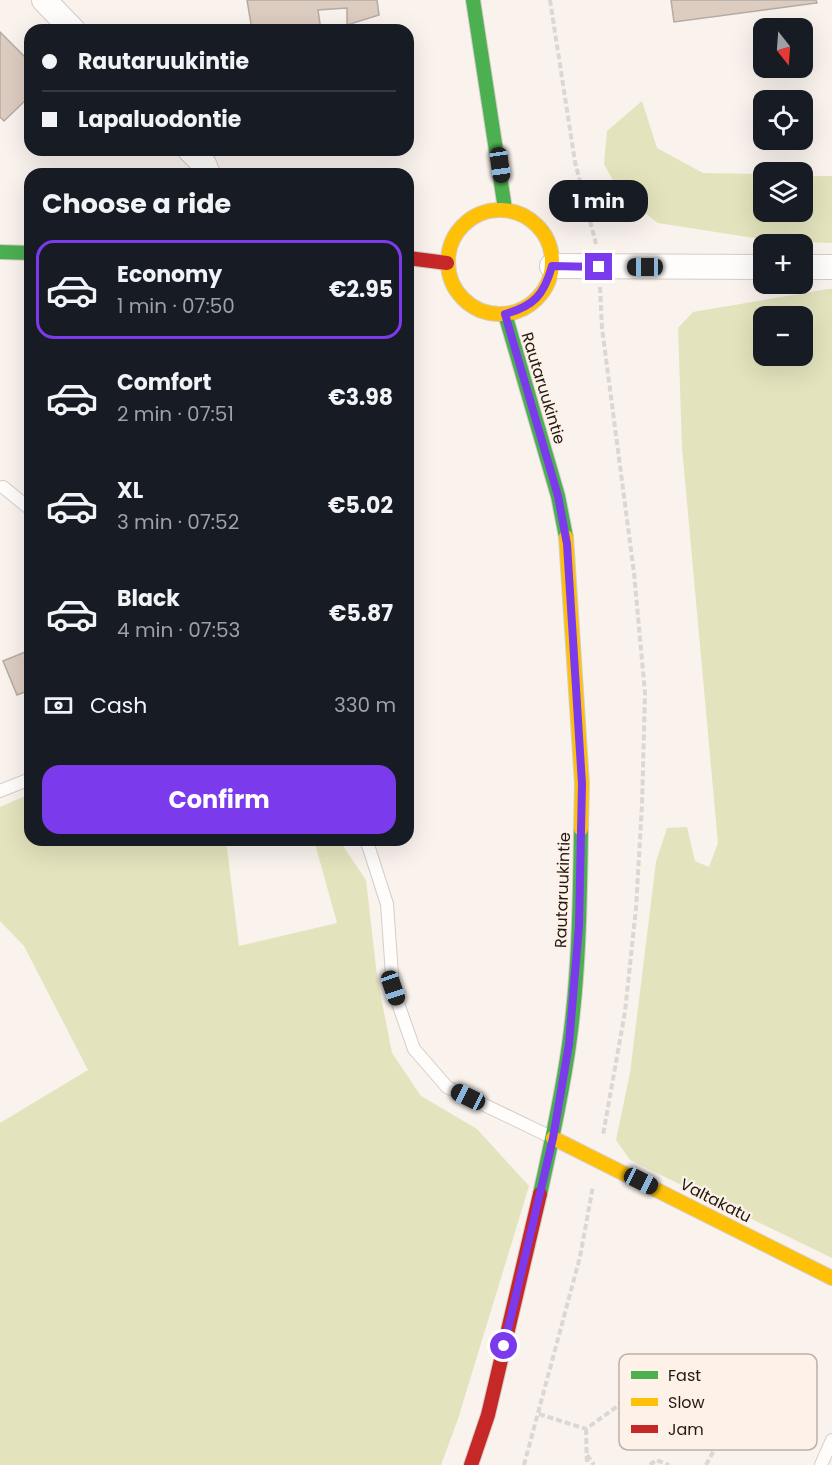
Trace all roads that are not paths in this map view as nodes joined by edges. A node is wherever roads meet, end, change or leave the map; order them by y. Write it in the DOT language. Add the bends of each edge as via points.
graph roads {
  1 [pos="44,0"];
  2 [pos="473,0"];
  3 [pos="67,24"];
  4 [pos="196,156"];
  5 [pos="206,168"];
  6 [pos="505,209"];
  7 [pos="0,252"];
  8 [pos="24,253"];
  9 [pos="414,259"];
  10 [pos="447,262"];
  11 [pos="552,266"];
  12 [pos="753,267"];
  13 [pos="813,267"];
  14 [pos="832,267"];
  15 [pos="505,314"];
  16 [pos="3,487"];
  17 [pos="24,504"];
  18 [pos="24,781"];
  19 [pos="0,791"];
  20 [pos="368,846"];
  21 [pos="553,1138"];
  22 [pos="832,1278"];
  23 [pos="832,1440"];
  24 [pos="471,1465"];
  25 [pos="821,1465"];
  1 -- 3 [label="street"];
  2 -- 6 [label="main road"];
  4 -- 5 [label="street"];
  6 -- 10 [label="main road" via="488,210 471,218 458,230"];
  6 -- 11 [label="main road" via="535,222 551,250"];
  7 -- 8 [label="main road"];
  9 -- 10 [label="main road"];
  10 -- 15 [label="main road" via="450,280 459,295 488,313"];
  11 -- 12 [label="street"];
  11 -- 15 [label="main road" via="547,284 537,298 522,309"];
  13 -- 14 [label="street"];
  15 -- 21 [label="main road, Rautaruukintie" via="558,496 567,544 582,784 578,938 569,1044"];
  16 -- 17 [label="lane"];
  18 -- 19 [label="lane"];
  20 -- 21 [label="lane" via="387,904 393,988 414,1049 447,1087"];
  21 -- 22 [label="main road, Valtakatu"];
  21 -- 24 [label="main road, Rautaruukintie" via="488,1415"];
  23 -- 25 [label="lane"];
}
